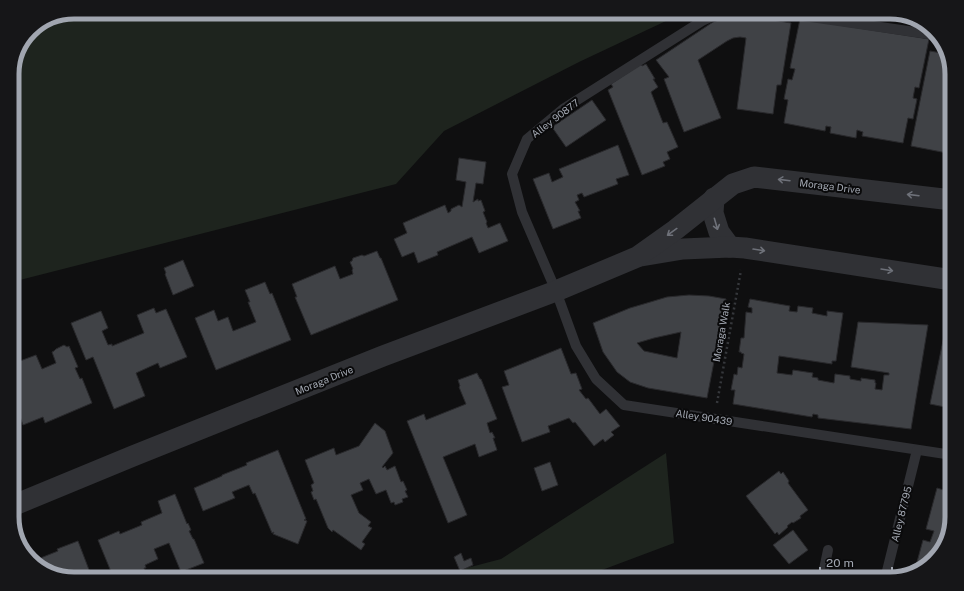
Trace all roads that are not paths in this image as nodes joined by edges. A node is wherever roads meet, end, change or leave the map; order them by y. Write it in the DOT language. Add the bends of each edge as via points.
graph roads {
  1 [pos="706,19"];
  2 [pos="825,19"];
  3 [pos="928,34"];
  4 [pos="714,198"];
  5 [pos="945,199"];
  6 [pos="737,247"];
  7 [pos="637,257"];
  8 [pos="945,279"];
  9 [pos="556,291"];
  10 [pos="917,450"];
  11 [pos="945,454"];
  12 [pos="19,503"];
  13 [pos="828,550"];
  14 [pos="823,572"];
  15 [pos="887,572"];
  1 -- 9 [label="lane, Alley 90877" via="563,109 527,138 512,174 522,212"];
  2 -- 3 [label="lane"];
  5 -- 4 [label="street, Moraga Drive, one-way" via="754,177 733,184"];
  4 -- 6 [label="street, one-way" via="713,212 718,232"];
  4 -- 7 [label="street, Moraga Drive, one-way"];
  6 -- 7 [label="street, Moraga Drive" via="683,249"];
  6 -- 8 [label="street, Moraga Drive, one-way"];
  7 -- 9 [label="street, Moraga Drive"];
  9 -- 10 [label="lane, Alley 90439" via="576,346 596,379 624,404"];
  9 -- 12 [label="street, Moraga Drive" via="376,359"];
  10 -- 11 [label="lane, Alley 90439"];
  10 -- 15 [label="lane, Alley 87795"];
  13 -- 14 [label="lane"];
}
